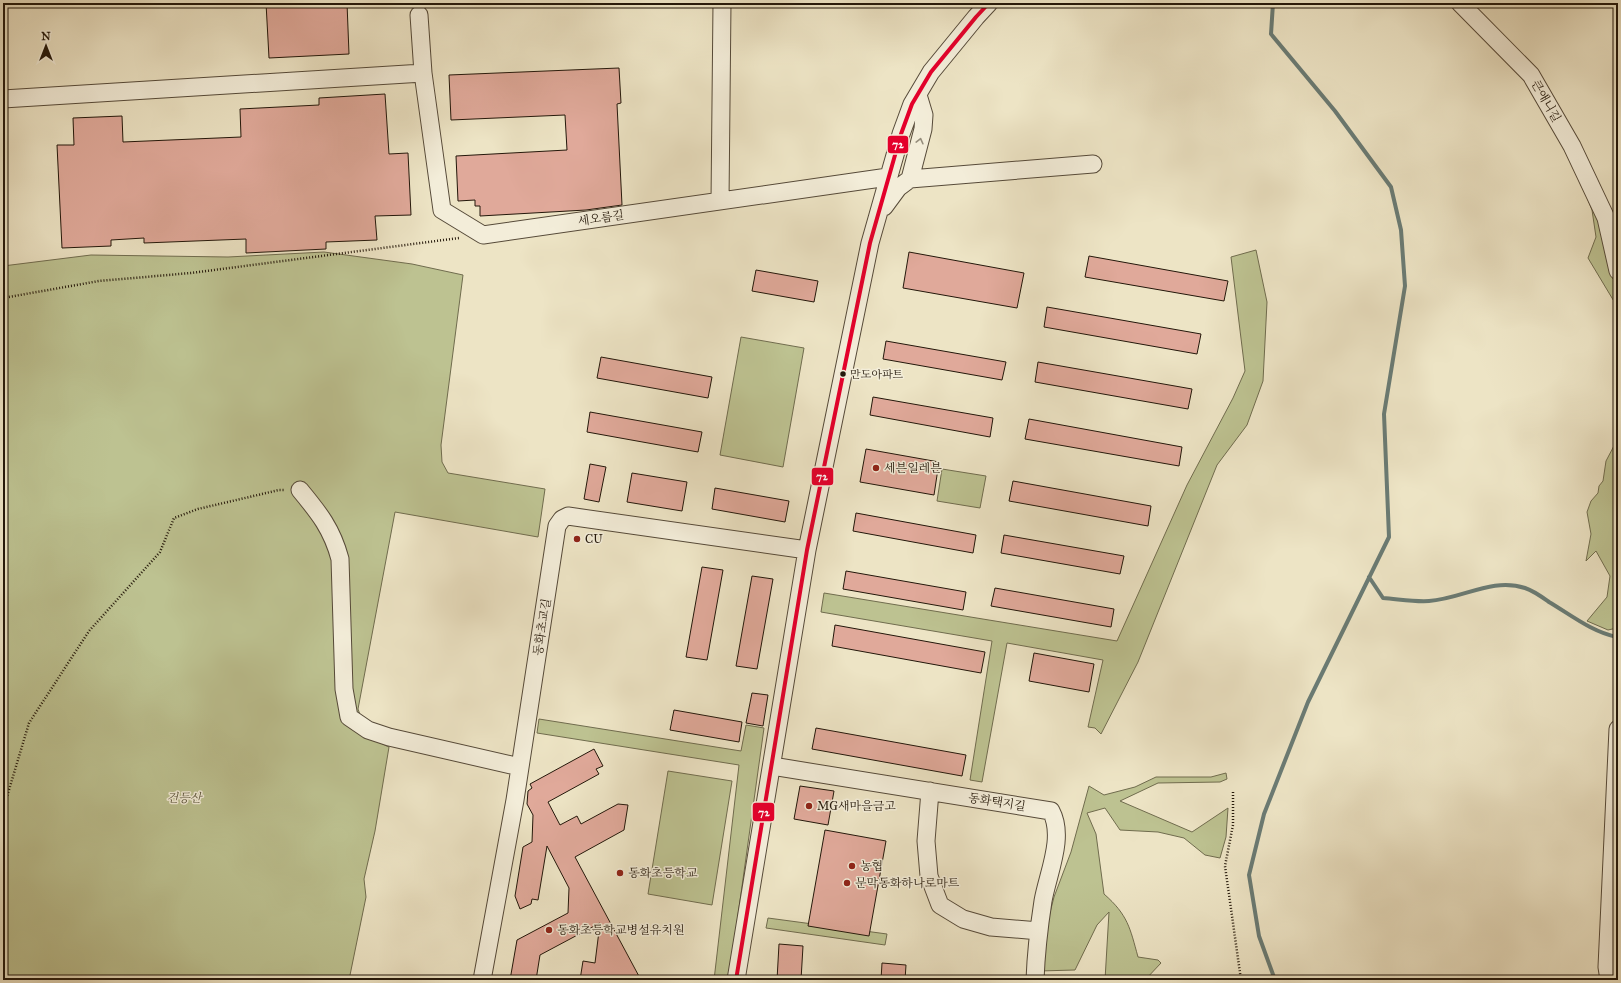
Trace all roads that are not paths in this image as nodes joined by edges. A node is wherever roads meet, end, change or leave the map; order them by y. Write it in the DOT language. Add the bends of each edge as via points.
graph roads {
  1 [pos="722,3"];
  2 [pos="989,3"];
  3 [pos="1460,3"];
  4 [pos="973,10"];
  5 [pos="419,15"];
  6 [pos="423,73"];
  7 [pos="918,95"];
  8 [pos="3,99"];
  9 [pos="1092,164"];
  10 [pos="888,177"];
  11 [pos="910,179"];
  12 [pos="720,201"];
  13 [pos="1606,218"];
  14 [pos="876,219"];
  15 [pos="1618,233"];
  16 [pos="1618,271"];
  17 [pos="300,490"];
  18 [pos="807,550"];
  19 [pos="1618,729"];
  20 [pos="772,766"];
  21 [pos="520,767"];
  22 [pos="930,792"];
  23 [pos="1618,872"];
  24 [pos="1610,897"];
  25 [pos="1039,931"];
  26 [pos="482,980"];
  27 [pos="736,980"];
  28 [pos="1035,980"];
  29 [pos="1609,980"];
  1 -- 12 [label="street"];
  2 -- 4 [label="street"];
  3 -- 13 [label="street, 큰애니길" via="1531,75 1572,146"];
  4 -- 7 [label="street"];
  5 -- 6 [label="street"];
  6 -- 8 [label="street"];
  6 -- 12 [label="street, 세오름길" via="442,210 483,235"];
  7 -- 10 [label="street" via="901,134"];
  11 -- 7 [label="street, one-way" via="923,129 924,115"];
  9 -- 11 [label="street"];
  10 -- 12 [label="street, 세오름길"];
  10 -- 14 [label="street"];
  11 -- 14 [label="street" via="898,188"];
  13 -- 15 [label="street, 큰애니길"];
  13 -- 16 [label="street, 큰애니길"];
  14 -- 18 [label="street"];
  17 -- 21 [label="street" via="326,523 340,559 344,689 349,717 368,730"];
  18 -- 20 [label="street"];
  18 -- 21 [label="street, 동화초교길" via="568,516 562,519 557,526"];
  19 -- 24 [label="street"];
  20 -- 22 [label="street, 동화택지길"];
  20 -- 27 [label="street"];
  21 -- 26 [label="street, 동화초교길"];
  22 -- 25 [label="street" via="926,841 930,876 940,905 963,919 991,927"];
  22 -- 25 [label="street, 동화택지길" via="1051,811 1056,821 1056,841"];
  23 -- 24 [label="street"];
  24 -- 29 [label="street" via="1607,967"];
  25 -- 28 [label="street, 동화택지길"];
}
